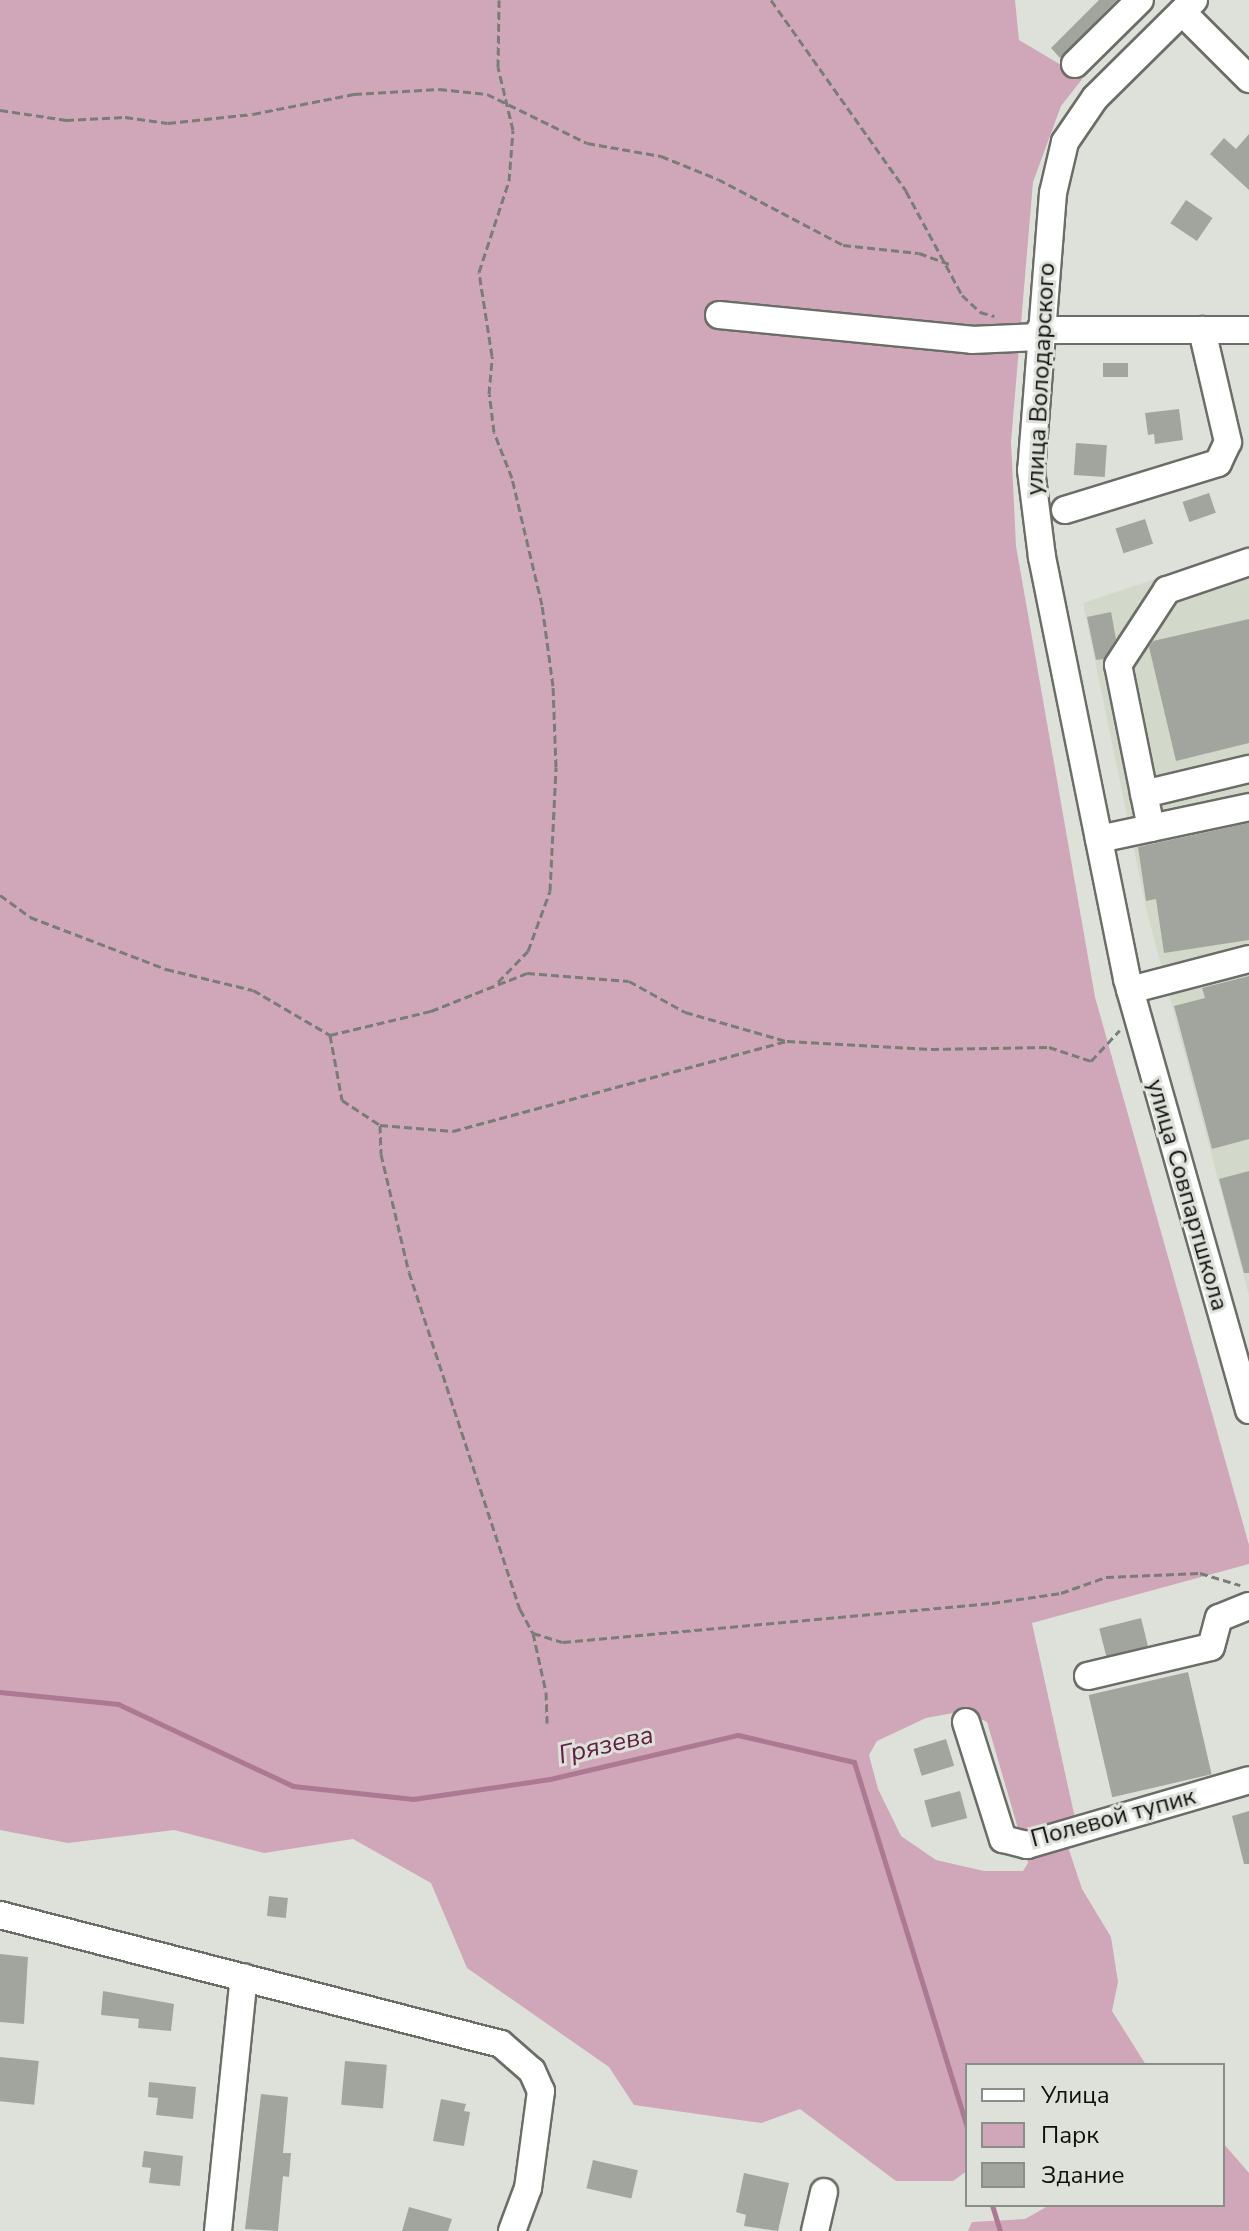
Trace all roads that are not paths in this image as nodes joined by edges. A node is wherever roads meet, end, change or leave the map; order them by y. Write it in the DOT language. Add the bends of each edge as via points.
graph roads {
  1 [pos="1140,0"];
  2 [pos="1188,6"];
  3 [pos="1075,64"];
  4 [pos="1249,79"];
  5 [pos="719,315"];
  6 [pos="1202,330"];
  7 [pos="1249,330"];
  8 [pos="1040,333"];
  9 [pos="1065,510"];
  10 [pos="1249,562"];
  11 [pos="1249,769"];
  12 [pos="1144,794"];
  13 [pos="1249,807"];
  14 [pos="1151,828"];
  15 [pos="1100,845"];
  16 [pos="1249,959"];
  17 [pos="1131,994"];
  18 [pos="1249,1410"];
  19 [pos="1249,1606"];
  20 [pos="1088,1676"];
  21 [pos="966,1722"];
  22 [pos="1249,1780"];
  23 [pos="0,1915"];
  24 [pos="244,1977"];
  25 [pos="824,2192"];
  26 [pos="218,2231"];
  27 [pos="512,2231"];
  28 [pos="815,2231"];
  1 -- 3 [label="street"];
  2 -- 4 [label="street"];
  2 -- 8 [label="street, улица Володарского" via="1095,98 1065,142 1053,193"];
  5 -- 8 [label="street" via="972,340"];
  6 -- 7 [label="street"];
  6 -- 8 [label="street"];
  6 -- 9 [label="street" via="1228,442 1218,463"];
  8 -- 15 [label="street, улица Володарского" via="1034,507"];
  10 -- 12 [label="street" via="1167,590 1118,665"];
  11 -- 12 [label="street"];
  12 -- 14 [label="street"];
  13 -- 14 [label="street"];
  14 -- 15 [label="street"];
  15 -- 17 [label="street, улица Володарского"];
  16 -- 17 [label="street"];
  17 -- 18 [label="street, улица Совпартшкола"];
  19 -- 20 [label="street" via="1219,1618 1211,1647"];
  21 -- 22 [label="street, Полевой тупик" via="1003,1839 1027,1845"];
  23 -- 24 [label="street"];
  24 -- 26 [label="street"];
  24 -- 27 [label="street" via="501,2044 532,2071 541,2091 528,2188"];
  25 -- 28 [label="street"];
}
